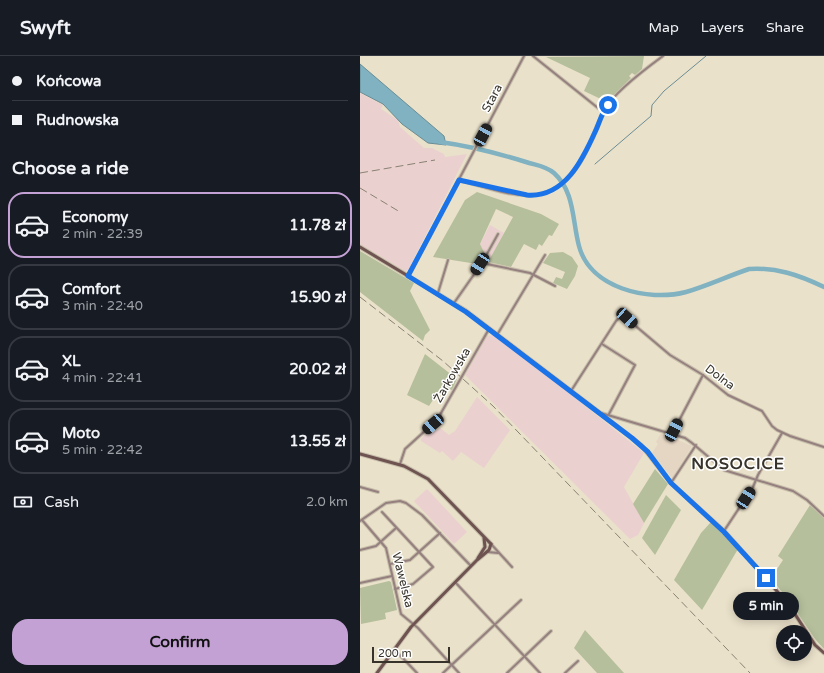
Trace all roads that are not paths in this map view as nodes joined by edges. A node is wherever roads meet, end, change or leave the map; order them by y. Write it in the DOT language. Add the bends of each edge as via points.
graph roads {
  1 [pos="524,56"];
  2 [pos="533,56"];
  3 [pos="663,56"];
  4 [pos="604,112"];
  5 [pos="459,180"];
  6 [pos="498,234"];
  7 [pos="360,247"];
  8 [pos="545,255"];
  9 [pos="448,260"];
  10 [pos="482,263"];
  11 [pos="533,275"];
  12 [pos="408,276"];
  13 [pos="556,286"];
  14 [pos="438,293"];
  15 [pos="454,303"];
  16 [pos="489,329"];
  17 [pos="497,335"];
  18 [pos="602,344"];
  19 [pos="702,375"];
  20 [pos="571,391"];
  21 [pos="600,413"];
  22 [pos="609,414"];
  23 [pos="782,432"];
  24 [pos="671,434"];
  25 [pos="696,446"];
  26 [pos="824,447"];
  27 [pos="360,454"];
  28 [pos="400,464"];
  29 [pos="756,480"];
  30 [pos="671,483"];
  31 [pos="360,487"];
  32 [pos="378,492"];
  33 [pos="382,512"];
  34 [pos="824,516"];
  35 [pos="361,521"];
  36 [pos="396,528"];
  37 [pos="724,532"];
  38 [pos="440,533"];
  39 [pos="483,536"];
  40 [pos="381,542"];
  41 [pos="491,544"];
  42 [pos="484,549"];
  43 [pos="361,550"];
  44 [pos="418,552"];
  45 [pos="487,552"];
  46 [pos="500,554"];
  47 [pos="477,560"];
  48 [pos="390,564"];
  49 [pos="471,566"];
  50 [pos="512,567"];
  51 [pos="392,576"];
  52 [pos="455,582"];
  53 [pos="360,583"];
  54 [pos="395,589"];
  55 [pos="522,600"];
  56 [pos="413,624"];
  57 [pos="495,624"];
  58 [pos="551,631"];
  59 [pos="394,649"];
  60 [pos="824,653"];
  61 [pos="525,656"];
  62 [pos="578,661"];
  63 [pos="452,665"];
  64 [pos="377,673"];
  65 [pos="417,673"];
  66 [pos="443,673"];
  67 [pos="459,673"];
  68 [pos="507,673"];
  69 [pos="540,673"];
  70 [pos="565,673"];
  1 -- 5 [label="street, Stara"];
  2 -- 4 [label="street"];
  3 -- 4 [label="street" via="638,76"];
  4 -- 5 [label="street" via="584,156 565,181 550,193 535,196"];
  5 -- 12 [label="street, Stara"];
  6 -- 10 [label="street"];
  7 -- 12 [label="main road"];
  8 -- 11 [label="street"];
  9 -- 14 [label="street"];
  10 -- 11 [label="street"];
  10 -- 15 [label="street"];
  11 -- 13 [label="street"];
  11 -- 17 [label="street"];
  12 -- 14 [label="main road"];
  14 -- 15 [label="main road"];
  15 -- 16 [label="main road"];
  16 -- 17 [label="main road"];
  16 -- 28 [label="street, Żarkowska" via="436,421 406,448"];
  17 -- 20 [label="main road"];
  18 -- 19 [label="street, Dolna" via="618,318 624,316 666,353"];
  18 -- 20 [label="street"];
  18 -- 22 [label="street" via="635,365"];
  19 -- 23 [label="street, Dolna" via="728,395 762,411 772,426"];
  19 -- 24 [label="street"];
  20 -- 21 [label="main road"];
  21 -- 22 [label="street"];
  21 -- 30 [label="main road" via="646,450"];
  22 -- 24 [label="street"];
  23 -- 26 [label="street, Dolna"];
  23 -- 29 [label="street"];
  24 -- 25 [label="street" via="685,438"];
  25 -- 29 [label="street" via="724,470"];
  25 -- 30 [label="street"];
  27 -- 28 [label="main road"];
  28 -- 39 [label="main road" via="420,474 437,487"];
  29 -- 34 [label="street" via="793,491"];
  29 -- 37 [label="street"];
  30 -- 37 [label="main road"];
  31 -- 32 [label="street"];
  33 -- 36 [label="street"];
  35 -- 38 [label="street" via="381,505 400,501 417,509"];
  35 -- 40 [label="street, Wawelska"];
  36 -- 40 [label="street"];
  36 -- 44 [label="street"];
  37 -- 60 [label="main road" via="782,596 815,645"];
  38 -- 44 [label="street"];
  38 -- 49 [label="street"];
  39 -- 41 [label="main road"];
  39 -- 42 [label="main road"];
  40 -- 43 [label="street"];
  40 -- 48 [label="street, Wawelska" via="386,548"];
  41 -- 42 [label="main road"];
  41 -- 45 [label="main road"];
  41 -- 46 [label="street"];
  42 -- 47 [label="main road"];
  44 -- 48 [label="street" via="410,560"];
  44 -- 54 [label="street" via="432,567 413,584"];
  45 -- 46 [label="street"];
  45 -- 47 [label="main road"];
  46 -- 50 [label="street"];
  47 -- 49 [label="main road"];
  48 -- 51 [label="street, Wawelska"];
  49 -- 52 [label="main road"];
  51 -- 53 [label="street"];
  51 -- 54 [label="street, Wawelska"];
  52 -- 56 [label="main road"];
  52 -- 57 [label="street"];
  54 -- 56 [label="street, Wawelska" via="400,611"];
  55 -- 57 [label="street"];
  56 -- 59 [label="main road"];
  56 -- 63 [label="street, Wawelska"];
  57 -- 61 [label="street"];
  57 -- 63 [label="street"];
  58 -- 61 [label="street"];
  59 -- 64 [label="main road"];
  59 -- 65 [label="street"];
  61 -- 68 [label="street"];
  61 -- 69 [label="street"];
  62 -- 70 [label="street"];
  63 -- 66 [label="street"];
  63 -- 67 [label="street, Wawelska"];
}
